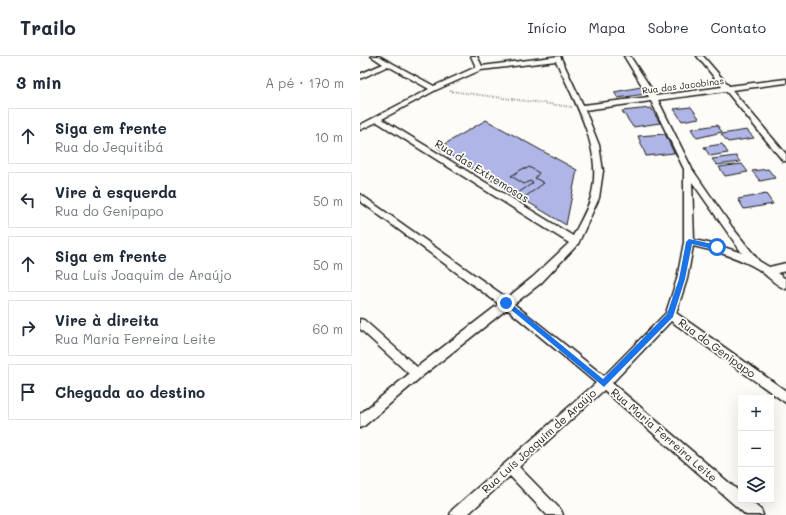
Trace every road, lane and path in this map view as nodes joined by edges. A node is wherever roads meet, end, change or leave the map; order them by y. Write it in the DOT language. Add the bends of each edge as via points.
graph roads {
  1 [pos="374,56"];
  2 [pos="474,56"];
  3 [pos="627,56"];
  4 [pos="700,56"];
  5 [pos="557,57"];
  6 [pos="388,64"];
  7 [pos="480,68"];
  8 [pos="360,77"];
  9 [pos="786,81"];
  10 [pos="434,89"];
  11 [pos="728,90"];
  12 [pos="654,99"];
  13 [pos="581,108"];
  14 [pos="377,119"];
  15 [pos="360,128"];
  16 [pos="786,159"];
  17 [pos="688,169"];
  18 [pos="360,197"];
  19 [pos="575,242"];
  20 [pos="689,242"];
  21 [pos="754,261"];
  22 [pos="786,267"];
  23 [pos="769,271"];
  24 [pos="786,285"];
  25 [pos="506,303"];
  26 [pos="670,315"];
  27 [pos="360,323"];
  28 [pos="416,374"];
  29 [pos="604,383"];
  30 [pos="786,398"];
  31 [pos="360,422"];
  32 [pos="510,467"];
  33 [pos="457,515"];
  34 [pos="556,515"];
  35 [pos="756,515"];
  1 -- 6 [label="street"];
  2 -- 7 [label="street"];
  3 -- 12 [label="street"];
  4 -- 11 [label="street"];
  5 -- 7 [label="street"];
  5 -- 13 [label="street"];
  6 -- 8 [label="street"];
  6 -- 10 [label="street"];
  7 -- 10 [label="street"];
  9 -- 11 [label="street, Rua das Jacobinas"];
  10 -- 13 [label="path"];
  10 -- 14 [label="street"];
  11 -- 12 [label="street, Rua das Jacobinas"];
  11 -- 16 [label="street"];
  12 -- 13 [label="street, Rua das Jacobinas"];
  12 -- 17 [label="street"];
  13 -- 19 [label="street" via="595,145 599,171 595,198"];
  14 -- 15 [label="street"];
  14 -- 19 [label="street, Rua das Extremosas"];
  17 -- 20 [label="street, Rua do Genipapo"];
  17 -- 21 [label="street"];
  18 -- 25 [label="street, Rua Maria Ferreira Leite"];
  19 -- 25 [label="street" via="537,280"];
  20 -- 21 [label="street" via="717,247"];
  20 -- 26 [label="street, Rua do Genipapo" via="682,279"];
  21 -- 23 [label="street"];
  22 -- 23 [label="street"];
  23 -- 24 [label="street"];
  25 -- 28 [label="street"];
  25 -- 29 [label="street, Rua Maria Ferreira Leite"];
  26 -- 29 [label="street, Rua Luís Joaquim de Araújo"];
  26 -- 30 [label="street, Rua do Genipapo"];
  27 -- 28 [label="street"];
  28 -- 31 [label="street"];
  29 -- 32 [label="street, Rua Luís Joaquim de Araújo"];
  29 -- 35 [label="street, Rua Maria Ferreira Leite"];
  32 -- 33 [label="street, Rua Luís Joaquim de Araújo"];
  32 -- 34 [label="street"];
}
